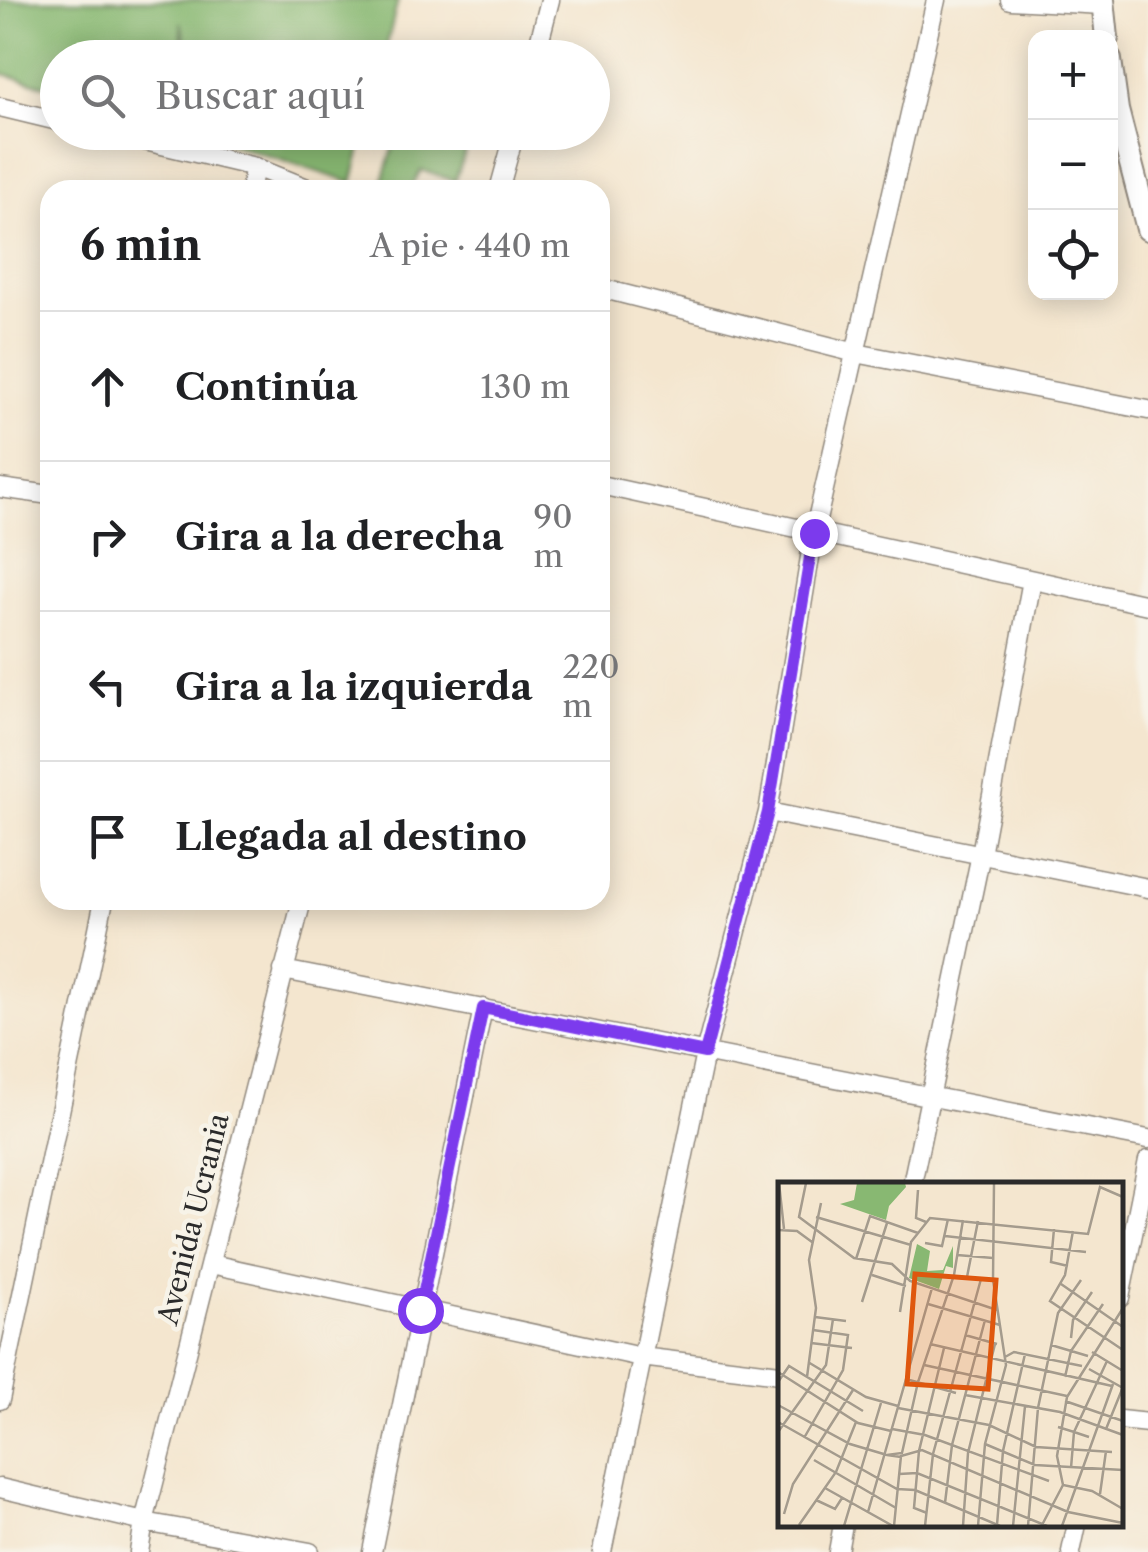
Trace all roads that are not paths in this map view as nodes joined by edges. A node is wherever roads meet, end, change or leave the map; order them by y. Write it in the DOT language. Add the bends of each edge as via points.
graph roads {
  1 [pos="550,0"];
  2 [pos="936,0"];
  3 [pos="1010,0"];
  4 [pos="1103,2"];
  5 [pos="1107,30"];
  6 [pos="540,40"];
  7 [pos="0,108"];
  8 [pos="1118,110"];
  9 [pos="40,117"];
  10 [pos="183,150"];
  11 [pos="510,150"];
  12 [pos="255,167"];
  13 [pos="252,180"];
  14 [pos="287,180"];
  15 [pos="502,180"];
  16 [pos="1148,229"];
  17 [pos="610,291"];
  18 [pos="856,353"];
  19 [pos="1148,410"];
  20 [pos="610,486"];
  21 [pos="0,488"];
  22 [pos="40,494"];
  23 [pos="814,533"];
  24 [pos="1032,580"];
  25 [pos="1148,605"];
  26 [pos="768,812"];
  27 [pos="981,854"];
  28 [pos="1148,888"];
  29 [pos="102,910"];
  30 [pos="299,910"];
  31 [pos="283,970"];
  32 [pos="483,1008"];
  33 [pos="705,1053"];
  34 [pos="930,1097"];
  35 [pos="1148,1138"];
  36 [pos="1148,1160"];
  37 [pos="912,1182"];
  38 [pos="210,1264"];
  39 [pos="1123,1283"];
  40 [pos="420,1310"];
  41 [pos="641,1357"];
  42 [pos="778,1374"];
  43 [pos="0,1400"];
  44 [pos="1123,1420"];
  45 [pos="1148,1423"];
  46 [pos="0,1488"];
  47 [pos="144,1522"];
  48 [pos="842,1527"];
  49 [pos="1076,1527"];
  50 [pos="140,1552"];
  51 [pos="310,1552"];
  52 [pos="372,1552"];
  53 [pos="602,1552"];
  54 [pos="838,1552"];
  55 [pos="1072,1552"];
  1 -- 6 [label="street"];
  2 -- 18 [label="street"];
  3 -- 4 [label="street"];
  4 -- 5 [label="street"];
  7 -- 9 [label="street"];
  8 -- 16 [label="street"];
  10 -- 12 [label="street"];
  11 -- 15 [label="street"];
  12 -- 13 [label="street"];
  12 -- 14 [label="street"];
  17 -- 18 [label="street"];
  18 -- 19 [label="street"];
  18 -- 23 [label="street"];
  20 -- 23 [label="street"];
  21 -- 22 [label="street"];
  23 -- 24 [label="street"];
  23 -- 26 [label="street"];
  24 -- 25 [label="street"];
  24 -- 27 [label="street"];
  26 -- 27 [label="street"];
  26 -- 33 [label="street"];
  27 -- 28 [label="street"];
  27 -- 34 [label="street"];
  29 -- 43 [label="street"];
  30 -- 31 [label="street, Avenida Ucrania"];
  31 -- 32 [label="street"];
  31 -- 38 [label="street, Avenida Ucrania"];
  32 -- 33 [label="street"];
  32 -- 40 [label="street"];
  33 -- 34 [label="street"];
  33 -- 41 [label="street"];
  34 -- 35 [label="street"];
  34 -- 37 [label="street"];
  36 -- 39 [label="street"];
  38 -- 40 [label="street"];
  38 -- 47 [label="street, Avenida Ucrania"];
  40 -- 41 [label="street"];
  40 -- 52 [label="street"];
  41 -- 42 [label="street"];
  41 -- 53 [label="street"];
  44 -- 45 [label="street"];
  46 -- 47 [label="street"];
  47 -- 50 [label="street, Avenida Ucrania"];
  47 -- 51 [label="street"];
  48 -- 54 [label="street"];
  49 -- 55 [label="street"];
}
